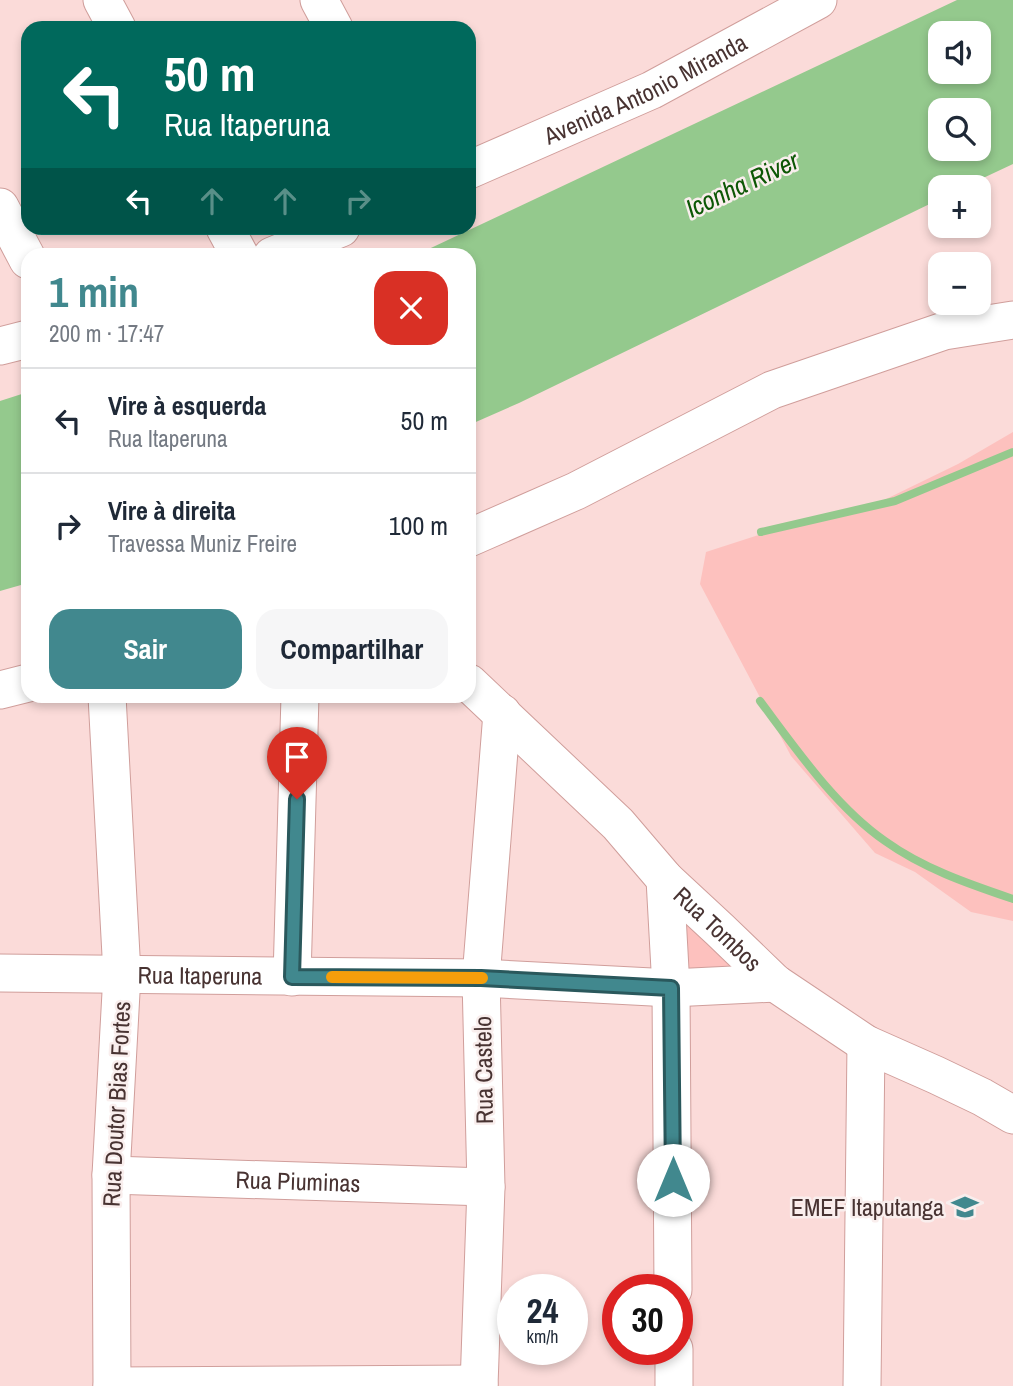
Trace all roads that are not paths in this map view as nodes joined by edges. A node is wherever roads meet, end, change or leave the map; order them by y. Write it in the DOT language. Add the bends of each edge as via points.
graph roads {
  1 [pos="102,0"];
  2 [pos="319,0"];
  3 [pos="818,0"];
  4 [pos="760,14"];
  5 [pos="113,21"];
  6 [pos="330,21"];
  7 [pos="476,167"];
  8 [pos="0,207"];
  9 [pos="324,235"];
  10 [pos="22,248"];
  11 [pos="292,248"];
  12 [pos="1013,320"];
  13 [pos="21,341"];
  14 [pos="0,346"];
  15 [pos="476,535"];
  16 [pos="21,686"];
  17 [pos="476,689"];
  18 [pos="0,690"];
  19 [pos="107,703"];
  20 [pos="300,703"];
  21 [pos="502,713"];
  22 [pos="665,879"];
  23 [pos="0,973"];
  24 [pos="122,974"];
  25 [pos="292,977"];
  26 [pos="481,978"];
  27 [pos="775,984"];
  28 [pos="671,988"];
  29 [pos="866,1044"];
  30 [pos="1013,1115"];
  31 [pos="111,1175"];
  32 [pos="486,1187"];
  33 [pos="673,1274"];
  34 [pos="674,1365"];
  35 [pos="480,1385"];
  36 [pos="112,1386"];
  37 [pos="674,1386"];
  38 [pos="862,1386"];
  1 -- 5 [label="street"];
  2 -- 6 [label="street"];
  3 -- 4 [label="street, Avenida Antonio Miranda"];
  4 -- 7 [label="street, Avenida Antonio Miranda" via="652,90"];
  8 -- 10 [label="street"];
  9 -- 11 [label="street"];
  12 -- 15 [label="street" via="944,331 772,390 576,491"];
  13 -- 14 [label="street"];
  16 -- 18 [label="street"];
  17 -- 21 [label="street, Rua Tombos"];
  19 -- 24 [label="street, Rua Doutor Bias Fortes"];
  20 -- 25 [label="street"];
  21 -- 22 [label="street, Rua Tombos" via="618,824"];
  21 -- 26 [label="street, Rua Castelo"];
  22 -- 27 [label="street, Rua Tombos"];
  22 -- 28 [label="street"];
  23 -- 24 [label="street, Rua Itaperuna"];
  24 -- 25 [label="street, Rua Itaperuna"];
  24 -- 31 [label="street, Rua Doutor Bias Fortes"];
  25 -- 26 [label="street, Rua Itaperuna"];
  26 -- 28 [label="street, Rua Itaperuna"];
  26 -- 32 [label="street, Rua Castelo"];
  27 -- 28 [label="street, Rua Itaperuna"];
  27 -- 29 [label="street, Rua Tombos"];
  28 -- 33 [label="street"];
  29 -- 30 [label="street, Rua Tombos"];
  29 -- 38 [label="street"];
  31 -- 32 [label="street, Rua Piuminas"];
  31 -- 36 [label="street, Rua Doutor Bias Fortes"];
  32 -- 35 [label="street, Rua Castelo"];
  34 -- 37 [label="street"];
  35 -- 36 [label="street"];
}
